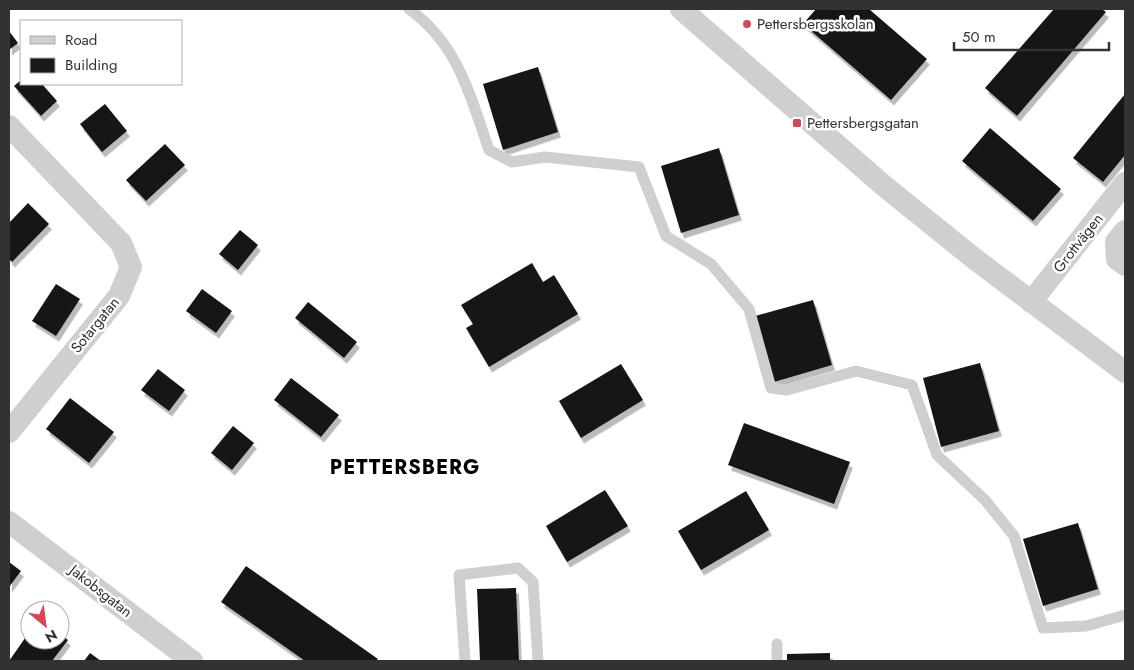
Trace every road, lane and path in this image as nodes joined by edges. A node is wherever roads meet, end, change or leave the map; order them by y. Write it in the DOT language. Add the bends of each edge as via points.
graph roads {
  1 [pos="409,9"];
  2 [pos="681,9"];
  3 [pos="9,126"];
  4 [pos="1125,183"];
  5 [pos="1125,231"];
  6 [pos="1125,265"];
  7 [pos="1031,302"];
  8 [pos="1125,372"];
  9 [pos="9,432"];
  10 [pos="9,522"];
  11 [pos="1125,616"];
  12 [pos="777,644"];
  13 [pos="192,661"];
  14 [pos="465,661"];
  15 [pos="538,661"];
  16 [pos="777,661"];
  1 -- 11 [label="lane" via="429,23 462,71 490,150 512,162 545,157 639,167 666,236 711,264 749,309 771,388 787,390 856,371 912,385 937,455 985,500 1014,536 1043,628 1086,626"];
  2 -- 7 [label="street" via="882,185"];
  3 -- 9 [label="street, Sotargatan" via="121,243 130,266 119,296"];
  4 -- 7 [label="street, Grottvägen"];
  5 -- 6 [label="street" via="1116,242 1117,259"];
  7 -- 8 [label="street"];
  10 -- 13 [label="street, Jakobsgatan"];
  12 -- 16 [label="lane"];
  14 -- 15 [label="lane" via="459,575 518,568 533,582"];
}
